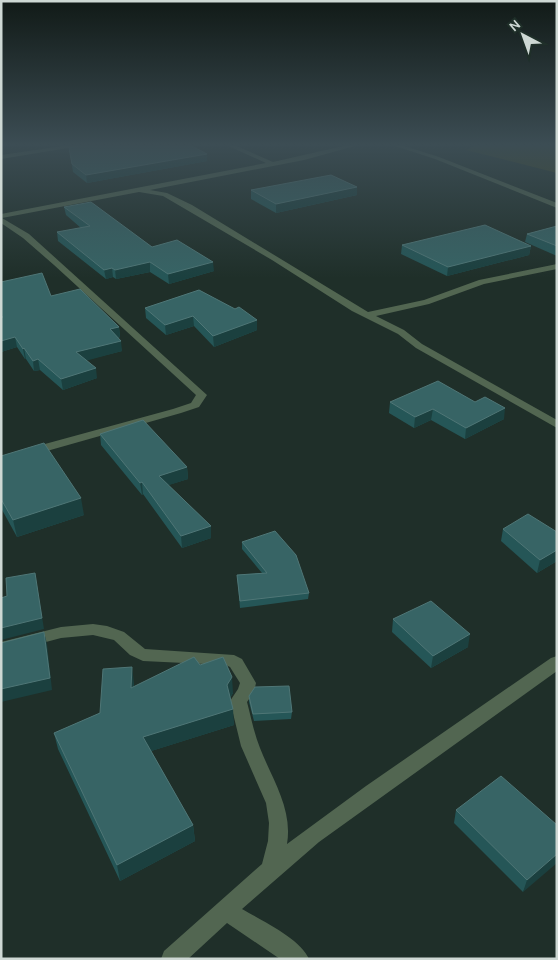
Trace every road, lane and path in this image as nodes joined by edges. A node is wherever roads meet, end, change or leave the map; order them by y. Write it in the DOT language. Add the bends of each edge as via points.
graph roads {
  1 [pos="146,189"];
  2 [pos="512,189"];
  3 [pos="140,190"];
  4 [pos="557,206"];
  5 [pos="1,216"];
  6 [pos="1,220"];
  7 [pos="557,266"];
  8 [pos="544,269"];
  9 [pos="557,274"];
  10 [pos="367,315"];
  11 [pos="557,425"];
  12 [pos="1,460"];
  13 [pos="1,648"];
  14 [pos="557,662"];
  15 [pos="271,870"];
  16 [pos="225,910"];
  17 [pos="172,959"];
  18 [pos="298,959"];
  1 -- 3 [label="street"];
  2 -- 4 [label="street"];
  3 -- 5 [label="street"];
  3 -- 10 [label="street" via="165,194 189,206"];
  6 -- 12 [label="street" via="26,236 202,395 195,405 177,411"];
  7 -- 8 [label="street"];
  8 -- 9 [label="street"];
  8 -- 10 [label="street" via="482,282 426,302"];
  10 -- 11 [label="street"];
  13 -- 15 [label="street" via="59,632 88,630 120,636 134,651 143,655 228,659 236,663 248,683 246,692 238,701 250,746 275,803 279,823"];
  14 -- 15 [label="street" via="381,786"];
  15 -- 16 [label="street"];
  16 -- 17 [label="street"];
  16 -- 18 [label="street"];
}
